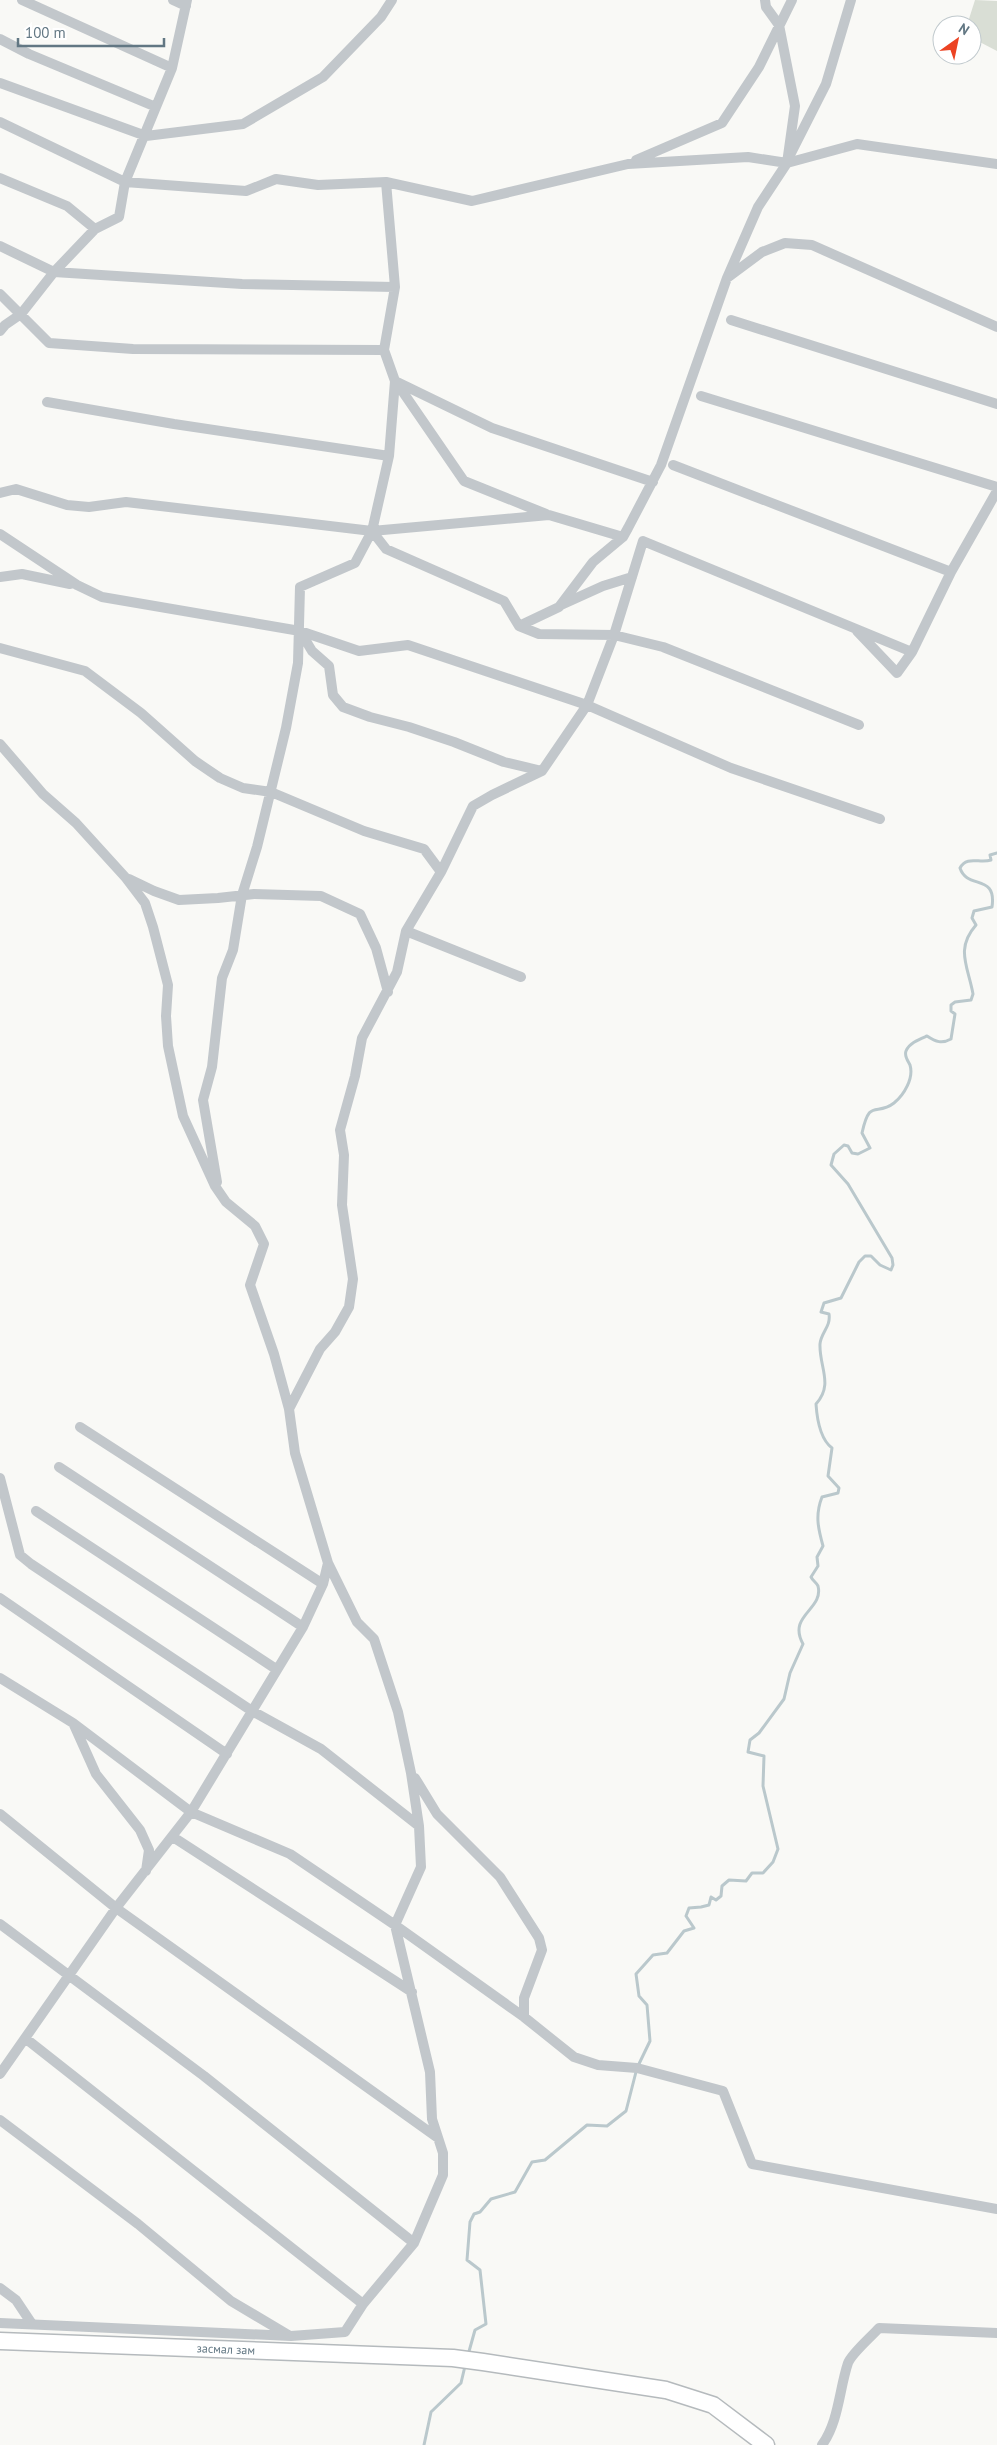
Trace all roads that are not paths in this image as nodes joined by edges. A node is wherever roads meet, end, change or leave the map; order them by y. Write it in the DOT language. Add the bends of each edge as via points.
graph roads {
  1 [pos="22,0"];
  2 [pos="173,0"];
  3 [pos="392,0"];
  4 [pos="766,0"];
  5 [pos="792,0"];
  6 [pos="850,0"];
  7 [pos="187,3"];
  8 [pos="779,25"];
  9 [pos="0,40"];
  10 [pos="172,68"];
  11 [pos="0,83"];
  12 [pos="156,107"];
  13 [pos="0,122"];
  14 [pos="146,136"];
  15 [pos="787,163"];
  16 [pos="628,164"];
  17 [pos="997,164"];
  18 [pos="0,178"];
  19 [pos="125,182"];
  20 [pos="386,182"];
  21 [pos="95,229"];
  22 [pos="0,246"];
  23 [pos="54,272"];
  24 [pos="727,278"];
  25 [pos="395,287"];
  26 [pos="0,294"];
  27 [pos="21,314"];
  28 [pos="731,320"];
  29 [pos="997,327"];
  30 [pos="0,331"];
  31 [pos="384,350"];
  32 [pos="396,381"];
  33 [pos="700,396"];
  34 [pos="47,402"];
  35 [pos="997,404"];
  36 [pos="389,456"];
  37 [pos="673,465"];
  38 [pos="653,482"];
  39 [pos="997,489"];
  40 [pos="0,493"];
  41 [pos="549,515"];
  42 [pos="372,530"];
  43 [pos="0,534"];
  44 [pos="623,537"];
  45 [pos="951,572"];
  46 [pos="0,576"];
  47 [pos="632,577"];
  48 [pos="77,585"];
  49 [pos="558,606"];
  50 [pos="519,626"];
  51 [pos="855,628"];
  52 [pos="300,631"];
  53 [pos="614,635"];
  54 [pos="0,648"];
  55 [pos="912,652"];
  56 [pos="587,705"];
  57 [pos="859,725"];
  58 [pos="0,744"];
  59 [pos="542,771"];
  60 [pos="271,792"];
  61 [pos="880,820"];
  62 [pos="441,872"];
  63 [pos="126,878"];
  64 [pos="242,895"];
  65 [pos="406,932"];
  66 [pos="521,977"];
  67 [pos="388,992"];
  68 [pos="226,1202"];
  69 [pos="289,1409"];
  70 [pos="80,1427"];
  71 [pos="59,1467"];
  72 [pos="0,1478"];
  73 [pos="36,1511"];
  74 [pos="328,1563"];
  75 [pos="323,1584"];
  76 [pos="0,1598"];
  77 [pos="302,1627"];
  78 [pos="276,1669"];
  79 [pos="0,1678"];
  80 [pos="252,1711"];
  81 [pos="73,1723"];
  82 [pos="228,1754"];
  83 [pos="412,1772"];
  84 [pos="191,1812"];
  85 [pos="0,1814"];
  86 [pos="419,1826"];
  87 [pos="173,1837"];
  88 [pos="146,1872"];
  89 [pos="116,1908"];
  90 [pos="0,1924"];
  91 [pos="395,1926"];
  92 [pos="69,1975"];
  93 [pos="412,1992"];
  94 [pos="524,2017"];
  95 [pos="25,2038"];
  96 [pos="0,2074"];
  97 [pos="0,2120"];
  98 [pos="438,2138"];
  99 [pos="997,2208"];
  100 [pos="414,2243"];
  101 [pos="0,2288"];
  102 [pos="364,2304"];
  103 [pos="0,2323"];
  104 [pos="32,2324"];
  105 [pos="997,2332"];
  106 [pos="291,2336"];
  107 [pos="0,2341"];
  108 [pos="764,2444"];
  109 [pos="822,2445"];
  1 -- 10 [label="street"];
  2 -- 7 [label="street"];
  3 -- 14 [label="street" via="323,77 243,124"];
  4 -- 8 [label="street" via="766,7"];
  5 -- 8 [label="street"];
  6 -- 15 [label="street" via="826,84"];
  7 -- 10 [label="street"];
  8 -- 15 [label="street" via="795,106"];
  8 -- 16 [label="street" via="759,67 722,123"];
  9 -- 12 [label="street"];
  10 -- 12 [label="street"];
  11 -- 14 [label="street"];
  12 -- 14 [label="street"];
  13 -- 19 [label="street"];
  14 -- 19 [label="street"];
  15 -- 16 [label="street" via="748,157"];
  15 -- 17 [label="street" via="857,144"];
  15 -- 24 [label="street" via="758,207"];
  16 -- 20 [label="street" via="472,201"];
  18 -- 21 [label="street" via="67,206"];
  19 -- 20 [label="street" via="246,191 276,179 318,185"];
  19 -- 21 [label="street" via="119,217"];
  20 -- 25 [label="street"];
  21 -- 23 [label="street"];
  22 -- 23 [label="street"];
  23 -- 25 [label="street" via="242,284"];
  23 -- 27 [label="street"];
  24 -- 29 [label="street" via="762,252 785,243 812,245"];
  24 -- 38 [label="street"];
  25 -- 31 [label="street"];
  26 -- 27 [label="street"];
  27 -- 30 [label="street"];
  27 -- 31 [label="street" via="49,343 133,348"];
  28 -- 35 [label="street"];
  31 -- 32 [label="street"];
  32 -- 36 [label="street"];
  32 -- 38 [label="street" via="492,428"];
  32 -- 41 [label="street" via="464,481"];
  33 -- 39 [label="street"];
  34 -- 36 [label="street"];
  36 -- 42 [label="street"];
  37 -- 45 [label="street"];
  38 -- 44 [label="street"];
  39 -- 45 [label="street"];
  40 -- 42 [label="street" via="16,489 67,506 126,502"];
  41 -- 42 [label="street"];
  41 -- 44 [label="street"];
  42 -- 50 [label="street" via="386,548 504,601"];
  42 -- 52 [label="street" via="355,563 300,587"];
  43 -- 48 [label="street"];
  44 -- 49 [label="street" via="593,562"];
  45 -- 55 [label="street"];
  46 -- 48 [label="street" via="22,574"];
  47 -- 49 [label="street"];
  47 -- 51 [label="street" via="643,541"];
  47 -- 53 [label="street"];
  48 -- 52 [label="street" via="102,597"];
  49 -- 50 [label="street"];
  50 -- 53 [label="street" via="539,634"];
  51 -- 55 [label="street"];
  51 -- 55 [label="street" via="897,673"];
  52 -- 56 [label="street" via="359,651 408,645"];
  52 -- 59 [label="street" via="312,650 329,666 333,696 343,707 454,742 504,762"];
  52 -- 60 [label="street" via="298,663"];
  53 -- 56 [label="street"];
  53 -- 57 [label="street" via="663,647"];
  54 -- 60 [label="street" via="85,671 220,778 243,788"];
  56 -- 59 [label="street"];
  56 -- 61 [label="street" via="731,768"];
  58 -- 63 [label="street" via="43,794 76,823"];
  59 -- 62 [label="street" via="473,806"];
  60 -- 62 [label="street" via="364,831 424,849"];
  60 -- 64 [label="street"];
  62 -- 65 [label="street"];
  63 -- 64 [label="street" via="179,900"];
  63 -- 68 [label="street" via="145,903 168,985 168,1046 183,1116 215,1186"];
  64 -- 67 [label="street" via="321,896 360,914 376,948"];
  64 -- 68 [label="street" via="233,950 222,978 212,1067 203,1100 216,1178"];
  65 -- 66 [label="street"];
  65 -- 67 [label="street" via="397,972"];
  67 -- 69 [label="street" via="362,1038 340,1130 344,1156 342,1205 353,1279 349,1307 335,1332 320,1349"];
  68 -- 69 [label="street" via="255,1226 264,1244 250,1285"];
  69 -- 74 [label="street" via="295,1453"];
  70 -- 75 [label="street"];
  71 -- 77 [label="street"];
  72 -- 80 [label="street" via="20,1555"];
  73 -- 78 [label="street"];
  74 -- 75 [label="street"];
  74 -- 83 [label="street" via="357,1622 374,1639 398,1712"];
  75 -- 77 [label="street"];
  76 -- 82 [label="street"];
  77 -- 78 [label="street"];
  78 -- 80 [label="street"];
  79 -- 81 [label="street"];
  80 -- 82 [label="street"];
  80 -- 86 [label="street" via="327,1753"];
  81 -- 84 [label="street"];
  81 -- 88 [label="street" via="96,1774 140,1830 149,1850"];
  82 -- 84 [label="street"];
  83 -- 86 [label="street"];
  83 -- 94 [label="street" via="437,1814 500,1877 539,1938 542,1950 524,1998"];
  84 -- 87 [label="street"];
  84 -- 91 [label="street" via="290,1854"];
  85 -- 89 [label="street"];
  86 -- 91 [label="street" via="421,1867"];
  87 -- 88 [label="street"];
  87 -- 93 [label="street"];
  88 -- 89 [label="street"];
  89 -- 92 [label="street"];
  89 -- 98 [label="street"];
  90 -- 92 [label="street"];
  91 -- 93 [label="street"];
  91 -- 94 [label="street"];
  92 -- 95 [label="street"];
  92 -- 100 [label="street" via="204,2076"];
  93 -- 98 [label="street" via="430,2072 432,2119"];
  94 -- 99 [label="street" via="574,2057 598,2065 637,2068 723,2091 752,2164"];
  95 -- 96 [label="street"];
  95 -- 102 [label="street"];
  97 -- 106 [label="street" via="138,2224 231,2301"];
  98 -- 100 [label="street" via="445,2164 443,2175"];
  100 -- 102 [label="street"];
  101 -- 104 [label="street" via="16,2300"];
  102 -- 106 [label="street" via="345,2332"];
  103 -- 104 [label="street"];
  104 -- 106 [label="street"];
  105 -- 109 [label="street" via="879,2328 848,2362 842,2392"];
  107 -- 108 [label="highway, засмал зам" via="453,2358 484,2362 666,2390 714,2405"];
}
